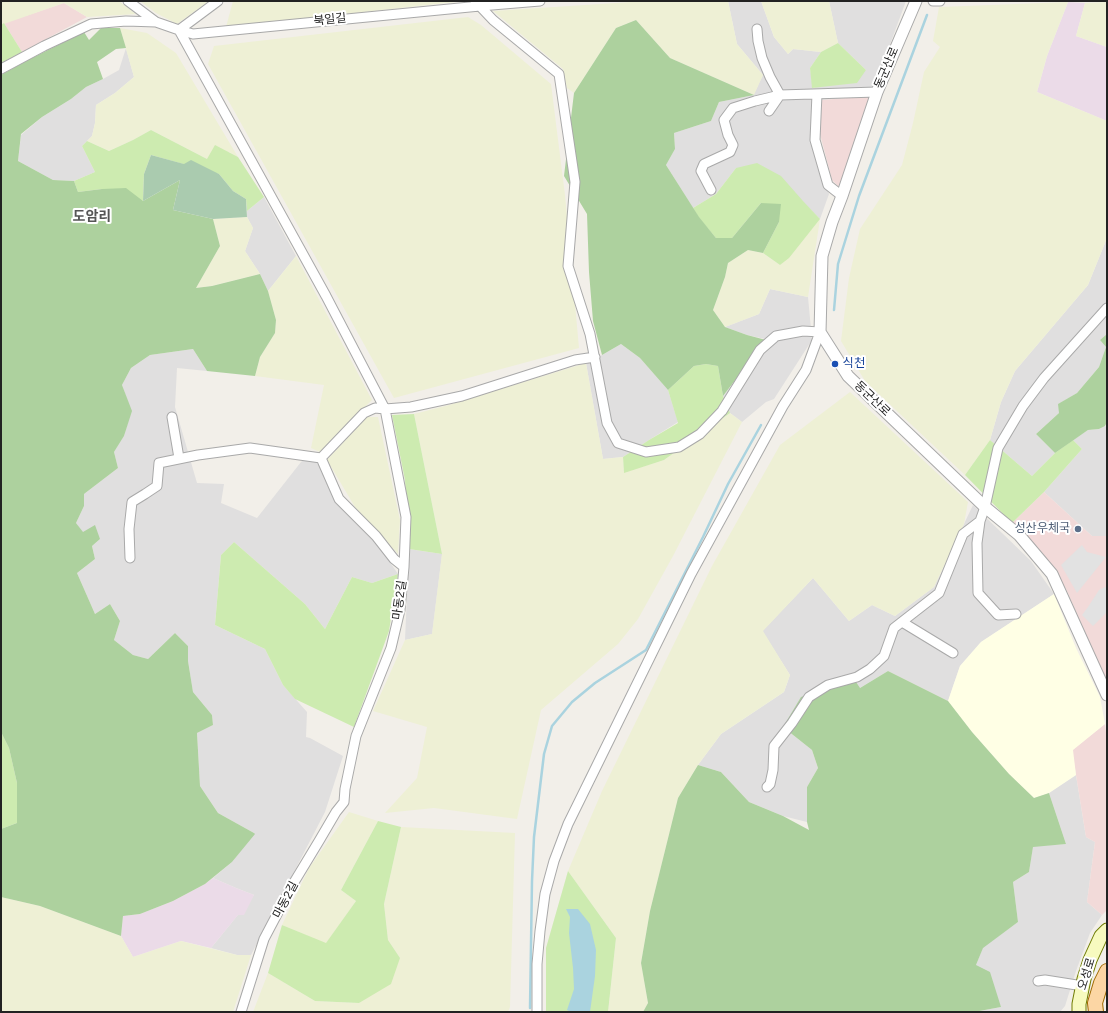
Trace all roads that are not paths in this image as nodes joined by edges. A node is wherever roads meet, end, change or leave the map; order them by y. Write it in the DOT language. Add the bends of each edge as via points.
graph roads {
  1 [pos="128,1"];
  2 [pos="218,1"];
  3 [pos="540,1"];
  4 [pos="916,1"];
  5 [pos="933,1"];
  6 [pos="940,1"];
  7 [pos="478,3"];
  8 [pos="156,22"];
  9 [pos="757,29"];
  10 [pos="178,30"];
  11 [pos="1,69"];
  12 [pos="877,92"];
  13 [pos="817,94"];
  14 [pos="780,95"];
  15 [pos="769,111"];
  16 [pos="711,190"];
  17 [pos="842,196"];
  18 [pos="1107,308"];
  19 [pos="820,332"];
  20 [pos="595,357"];
  21 [pos="386,409"];
  22 [pos="172,417"];
  23 [pos="178,458"];
  24 [pos="321,458"];
  25 [pos="985,507"];
  26 [pos="980,521"];
  27 [pos="130,558"];
  28 [pos="404,567"];
  29 [pos="1016,614"];
  30 [pos="902,622"];
  31 [pos="953,653"];
  32 [pos="1107,695"];
  33 [pos="767,787"];
  34 [pos="1105,935"];
  35 [pos="1107,969"];
  36 [pos="1038,982"];
  37 [pos="1083,986"];
  38 [pos="1079,1010"];
  39 [pos="241,1012"];
  40 [pos="537,1012"];
  41 [pos="1096,1012"];
  1 -- 8 [label="street, 북일길"];
  2 -- 10 [label="street"];
  3 -- 7 [label="street, 북일길"];
  4 -- 12 [label="street, 동군산로"];
  5 -- 6 [label="street"];
  7 -- 10 [label="street, 북일길" via="193,34"];
  7 -- 20 [label="street" via="493,20 559,74 575,182 568,266"];
  8 -- 10 [label="street, 북일길"];
  8 -- 11 [label="street" via="91,24"];
  9 -- 14 [label="street" via="762,58"];
  10 -- 21 [label="street"];
  12 -- 13 [label="street"];
  12 -- 17 [label="street, 동군산로"];
  13 -- 14 [label="street"];
  13 -- 17 [label="street" via="815,140 828,185"];
  14 -- 15 [label="street"];
  14 -- 16 [label="street" via="733,108 724,120 732,145 730,152 704,164 702,171"];
  17 -- 19 [label="street, 동군산로" via="822,256"];
  18 -- 25 [label="street" via="1044,378 1023,406 998,448"];
  19 -- 20 [label="street" via="803,331 776,336 760,350 722,411 700,434 678,446 646,452 618,443 607,423"];
  19 -- 25 [label="street, 동군산로" via="848,376"];
  19 -- 40 [label="street" via="806,370 783,406 691,574 568,824 545,894 537,964"];
  20 -- 21 [label="street" via="575,360 462,396 411,408"];
  21 -- 24 [label="street" via="375,408 364,412"];
  21 -- 28 [label="street" via="406,517"];
  22 -- 23 [label="street"];
  23 -- 24 [label="street" via="250,448"];
  23 -- 27 [label="street" via="159,463 157,486 132,502 129,529"];
  24 -- 28 [label="street, 마동2길" via="339,499"];
  25 -- 26 [label="street"];
  25 -- 32 [label="street, 동군산로" via="1019,535 1052,574"];
  26 -- 29 [label="street" via="977,543 978,593 998,615"];
  26 -- 30 [label="street" via="963,534 939,593"];
  28 -- 39 [label="street, 마동2길" via="400,610 391,648 356,736 344,802 308,859 264,939"];
  30 -- 31 [label="street"];
  30 -- 33 [label="street" via="894,628 884,656 870,670 828,686 809,697 774,746 773,770"];
  34 -- 37 [label="main road, 오성로" via="1090,960"];
  35 -- 38 [label="main road"];
  35 -- 41 [label="main road" via="1100,983"];
  36 -- 37 [label="street" via="1045,980"];
  37 -- 38 [label="main road, 오성로"];
}
